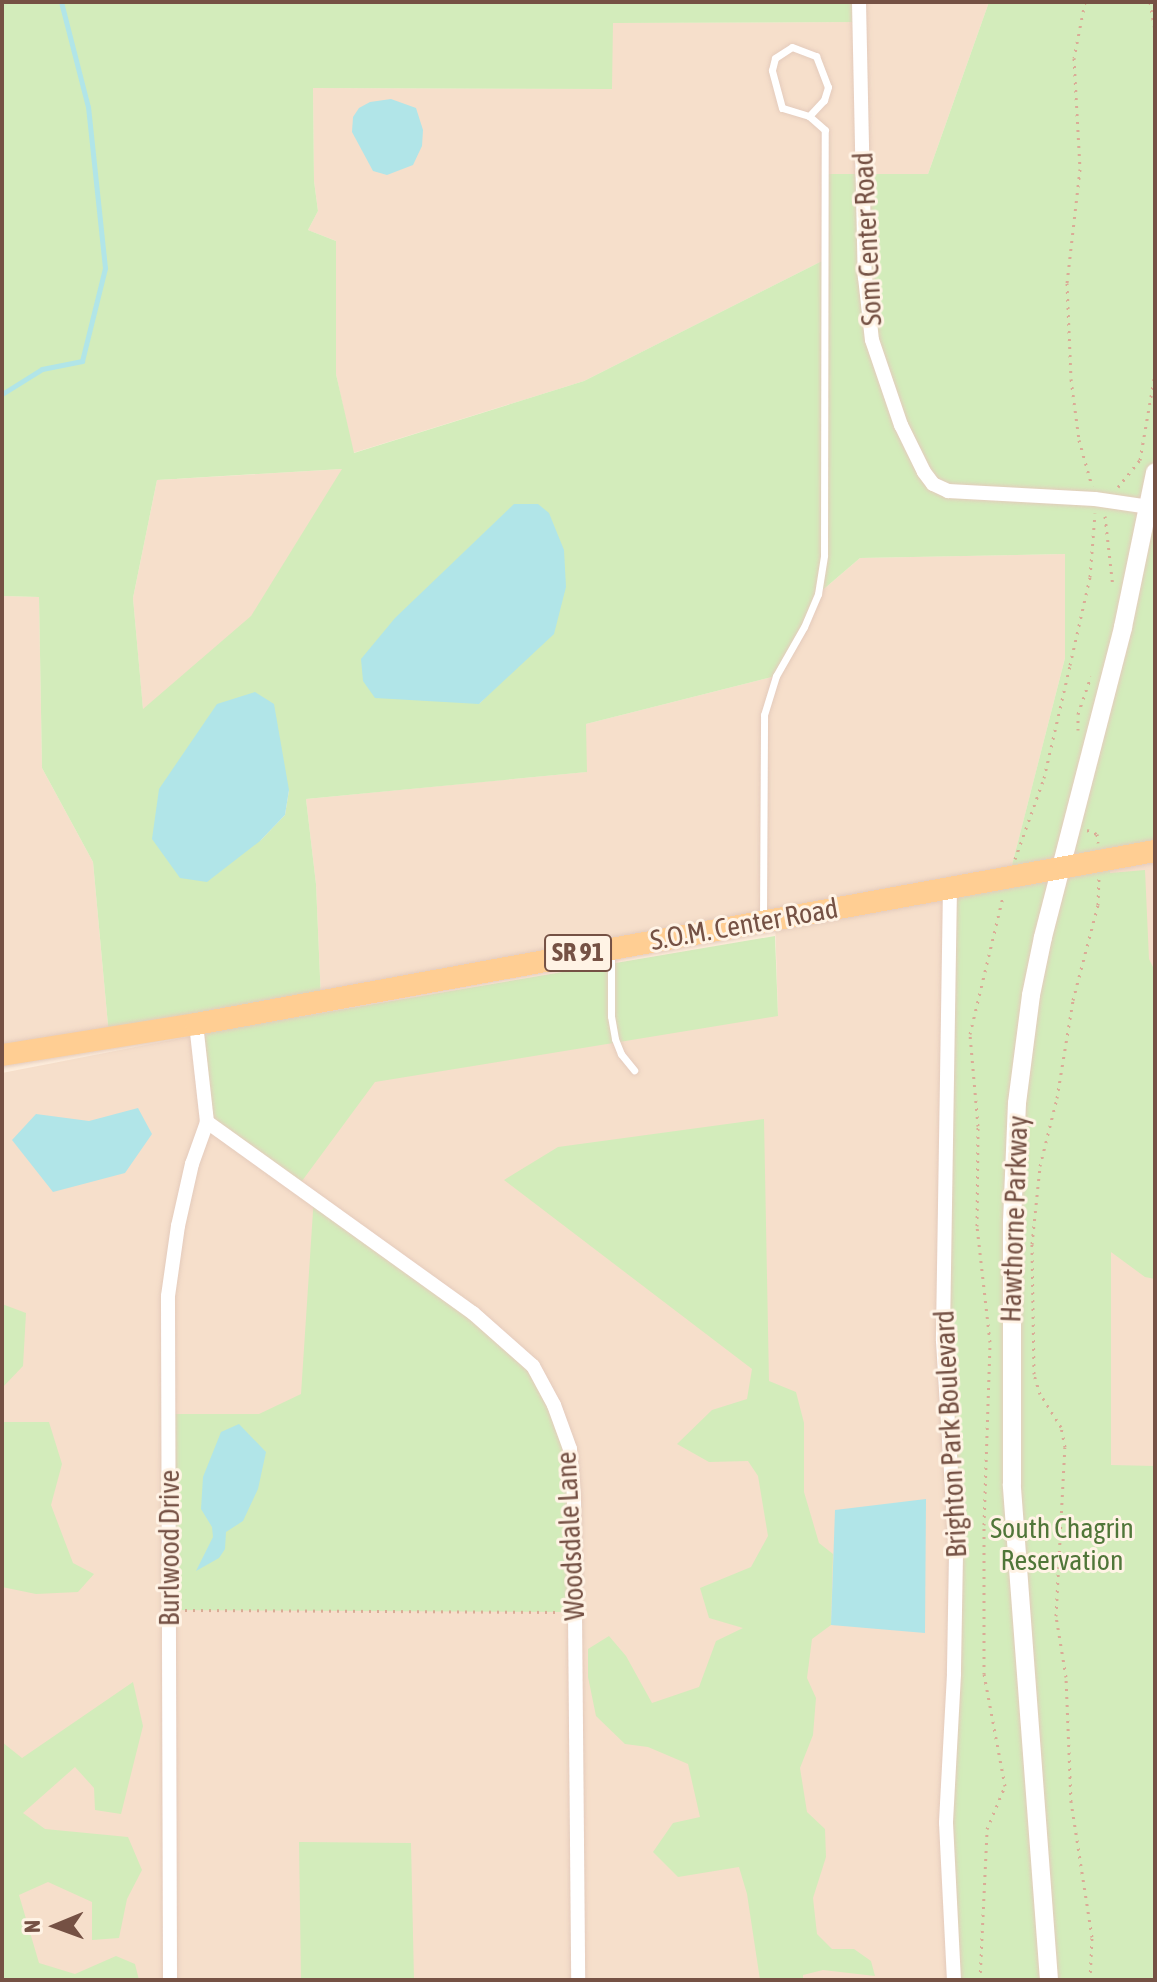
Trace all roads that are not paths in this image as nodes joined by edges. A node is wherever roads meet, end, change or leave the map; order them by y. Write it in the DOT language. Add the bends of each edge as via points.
graph roads {
  1 [pos="859,2"];
  2 [pos="809,116"];
  3 [pos="1155,472"];
  4 [pos="1149,507"];
  5 [pos="1155,851"];
  6 [pos="1061,868"];
  7 [pos="950,887"];
  8 [pos="763,920"];
  9 [pos="611,947"];
  10 [pos="196,1024"];
  11 [pos="2,1055"];
  12 [pos="634,1070"];
  13 [pos="207,1122"];
  14 [pos="170,1980"];
  15 [pos="578,1980"];
  16 [pos="954,1980"];
  17 [pos="1049,1980"];
  1 -- 4 [label="street, Som Center Road" via="870,328 879,367 924,472 948,491"];
  2 -- 2 [label="lane" via="782,108 775,91 775,58 792,47 816,56 828,87"];
  2 -- 8 [label="lane" via="825,130 824,555 818,594 776,676 764,715"];
  3 -- 4 [label="street, Hawthorne Parkway"];
  4 -- 6 [label="street, Hawthorne Parkway"];
  5 -- 6 [label="main road, S.O.M. Center Road / SR 91"];
  6 -- 7 [label="main road, S.O.M. Center Road / SR 91"];
  6 -- 17 [label="street, Hawthorne Parkway" via="1023,1047 1011,1252 1012,1484"];
  7 -- 8 [label="main road, S.O.M. Center Road / SR 91"];
  7 -- 16 [label="street, Brighton Park Boulevard" via="943,1341 956,1554 946,1823"];
  8 -- 9 [label="main road, S.O.M. Center Road / SR 91"];
  9 -- 10 [label="main road, S.O.M. Center Road / SR 91"];
  9 -- 12 [label="lane" via="615,1039"];
  10 -- 11 [label="main road, S.O.M. Center Road / SR 91"];
  10 -- 13 [label="street"];
  13 -- 14 [label="street, Burlwood Drive" via="178,1226 168,1296"];
  13 -- 15 [label="street, Woodsdale Lane" via="473,1313 533,1366 554,1405 570,1449 574,1498"];
}
